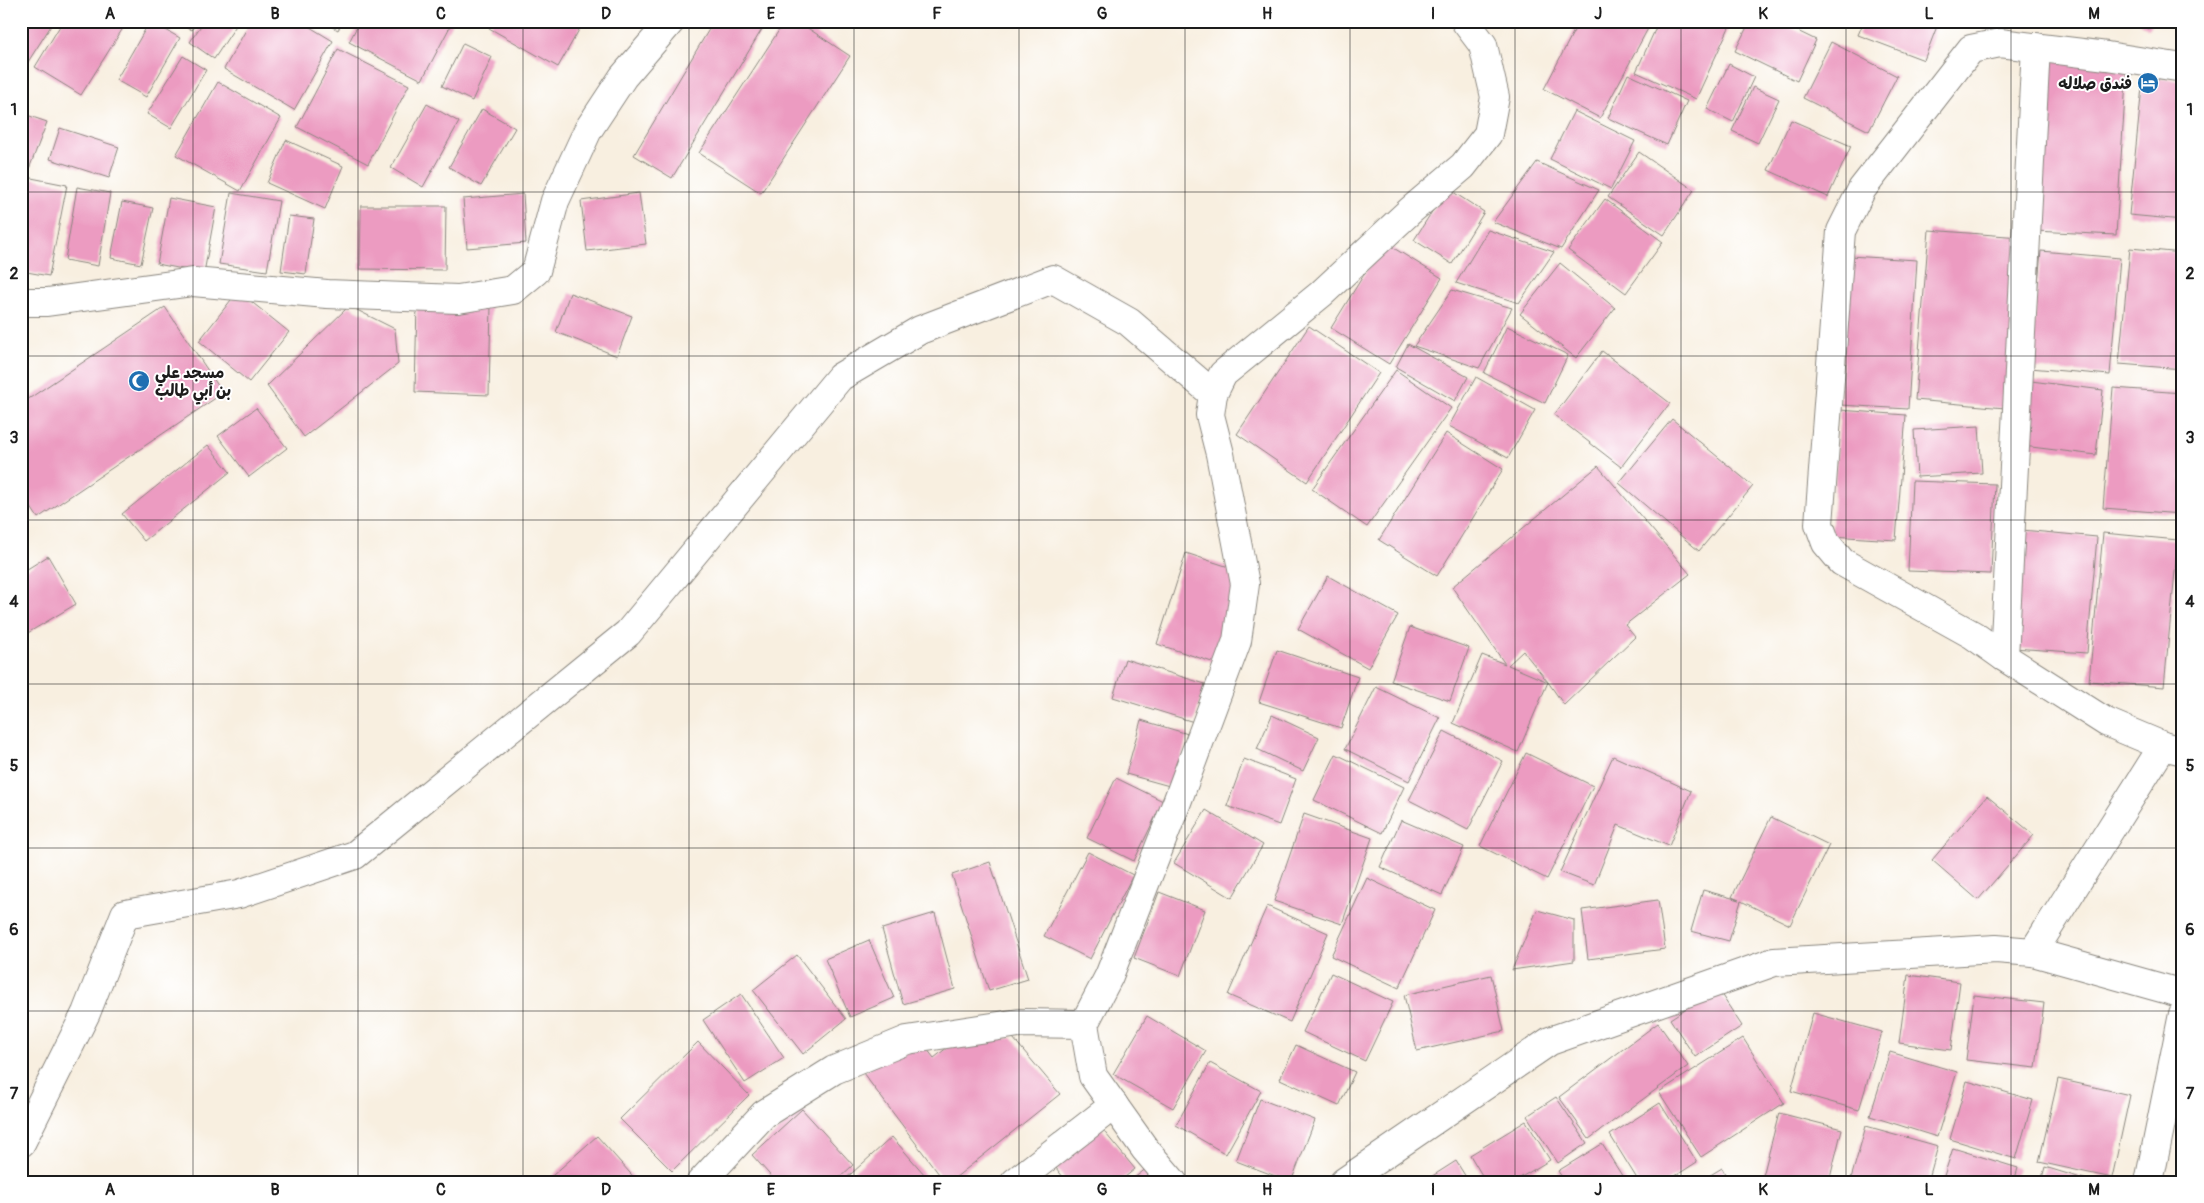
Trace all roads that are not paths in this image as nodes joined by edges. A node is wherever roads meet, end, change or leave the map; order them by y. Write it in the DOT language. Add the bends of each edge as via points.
graph roads {
  1 [pos="671,21"];
  2 [pos="1465,21"];
  3 [pos="2036,47"];
  4 [pos="2183,68"];
  5 [pos="21,302"];
  6 [pos="1213,394"];
  7 [pos="2004,657"];
  8 [pos="2173,749"];
  9 [pos="2033,952"];
  10 [pos="2183,994"];
  11 [pos="2183,1014"];
  12 [pos="1084,1024"];
  13 [pos="1114,1106"];
  14 [pos="21,1142"];
  15 [pos="701,1182"];
  16 [pos="1015,1182"];
  17 [pos="1173,1182"];
  18 [pos="1344,1182"];
  19 [pos="2149,1182"];
  1 -- 5 [label="street" via="623,77 588,130 555,201 536,271 513,290 458,299 327,294 193,282 47,302"];
  2 -- 6 [label="street" via="1483,45 1495,97 1488,134 1463,166 1322,294 1223,374"];
  3 -- 4 [label="street"];
  3 -- 7 [label="street"];
  3 -- 7 [label="street" via="2000,43 1971,49 1862,189 1842,231 1819,524 1826,543 1842,562 1973,635"];
  6 -- 12 [label="street" via="1210,415 1245,584 1237,641 1109,976"];
  6 -- 14 [label="street" via="1129,322 1053,278 920,330 840,377 628,633 354,855 239,894 125,914 86,1013"];
  7 -- 8 [label="street" via="2106,722"];
  8 -- 9 [label="street"];
  9 -- 10 [label="street"];
  9 -- 18 [label="street" via="1996,949 1774,962 1550,1041"];
  11 -- 19 [label="street"];
  12 -- 13 [label="street" via="1093,1076"];
  12 -- 15 [label="street" via="1019,1023 907,1040 834,1070 764,1114"];
  13 -- 16 [label="street"];
  13 -- 17 [label="street"];
}
